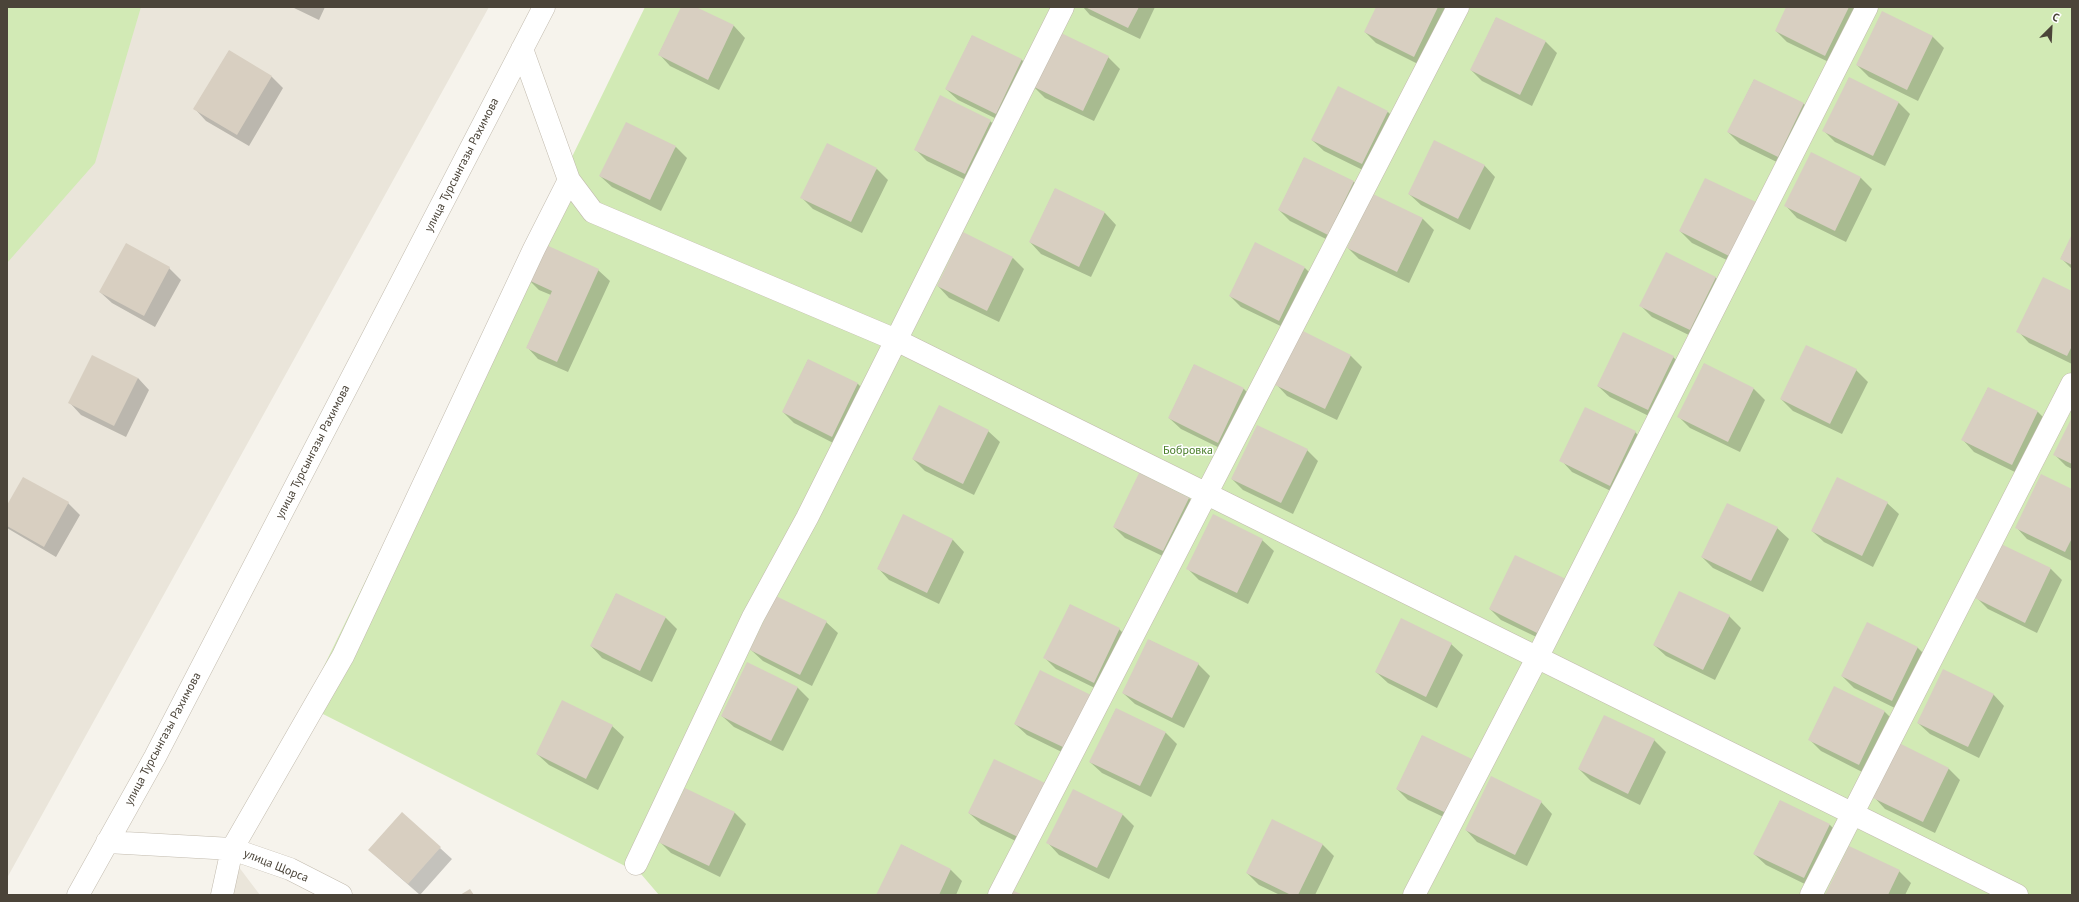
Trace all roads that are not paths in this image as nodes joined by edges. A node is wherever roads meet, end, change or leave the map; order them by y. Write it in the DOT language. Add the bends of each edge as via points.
graph roads {
  1 [pos="544,7"];
  2 [pos="1063,7"];
  3 [pos="1458,7"];
  4 [pos="1867,7"];
  5 [pos="522,49"];
  6 [pos="569,180"];
  7 [pos="896,340"];
  8 [pos="2072,384"];
  9 [pos="1208,494"];
  10 [pos="1537,658"];
  11 [pos="1853,814"];
  12 [pos="107,842"];
  13 [pos="232,849"];
  14 [pos="636,864"];
  15 [pos="78,895"];
  16 [pos="222,895"];
  17 [pos="341,895"];
  18 [pos="999,895"];
  19 [pos="1414,895"];
  20 [pos="1811,895"];
  21 [pos="2017,895"];
  1 -- 5 [label="street, улица Турсынгазы Рахимова"];
  2 -- 7 [label="street"];
  3 -- 9 [label="street"];
  4 -- 10 [label="street"];
  5 -- 6 [label="street"];
  5 -- 12 [label="street, улица Турсынгазы Рахимова" via="159,750"];
  6 -- 7 [label="street" via="593,212"];
  6 -- 13 [label="street" via="534,249 343,656"];
  7 -- 9 [label="street"];
  7 -- 14 [label="street" via="807,518 754,617"];
  8 -- 11 [label="street"];
  9 -- 10 [label="street"];
  9 -- 18 [label="street"];
  10 -- 11 [label="street"];
  10 -- 19 [label="street"];
  11 -- 20 [label="street"];
  11 -- 21 [label="street"];
  12 -- 13 [label="street"];
  12 -- 15 [label="street, улица Турсынгазы Рахимова"];
  13 -- 16 [label="street, улица Щорса"];
  13 -- 17 [label="street, улица Щорса" via="290,869"];
}
